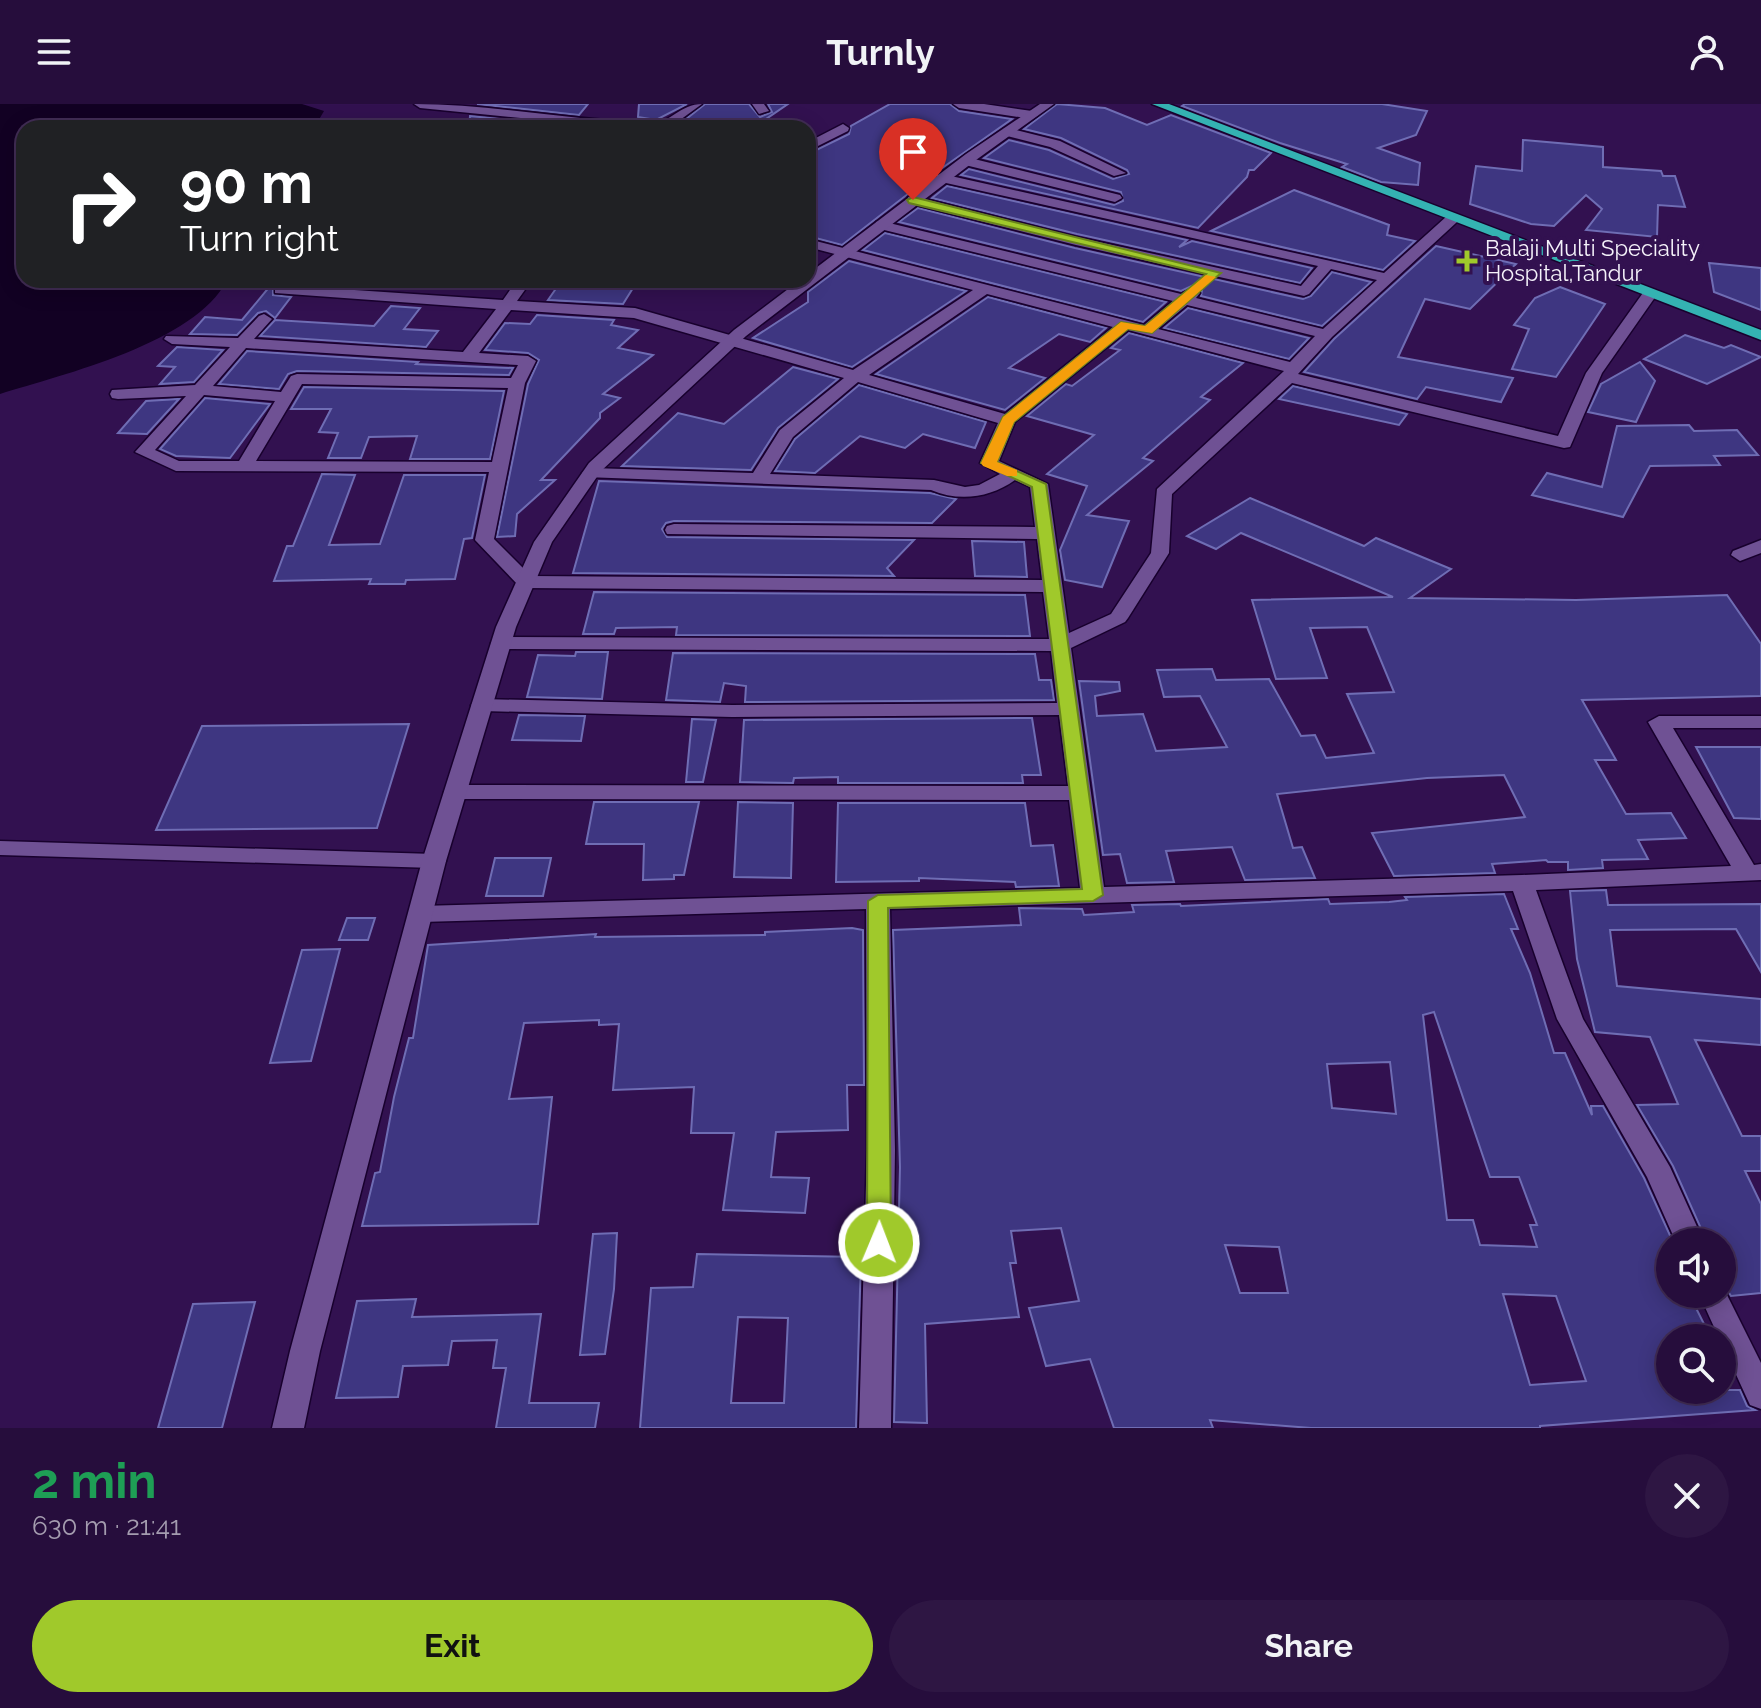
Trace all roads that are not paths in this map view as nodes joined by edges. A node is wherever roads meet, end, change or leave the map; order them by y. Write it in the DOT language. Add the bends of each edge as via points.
graph roads {
  1 [pos="420,104"];
  2 [pos="696,104"];
  3 [pos="959,104"];
  4 [pos="1158,104"];
  5 [pos="1040,110"];
  6 [pos="580,120"];
  7 [pos="672,120"];
  8 [pos="843,128"];
  9 [pos="1008,132"];
  10 [pos="816,143"];
  11 [pos="966,161"];
  12 [pos="1119,173"];
  13 [pos="942,178"];
  14 [pos="1115,198"];
  15 [pos="913,200"];
  16 [pos="1452,219"];
  17 [pos="881,225"];
  18 [pos="1262,235"];
  19 [pos="816,245"];
  20 [pos="1247,247"];
  21 [pos="846,251"];
  22 [pos="1328,264"];
  23 [pos="1215,273"];
  24 [pos="816,274"];
  25 [pos="1388,278"];
  26 [pos="519,288"];
  27 [pos="799,288"];
  28 [pos="986,288"];
  29 [pos="280,290"];
  30 [pos="1650,293"];
  31 [pos="1185,299"];
  32 [pos="505,306"];
  33 [pos="264,319"];
  34 [pos="1125,325"];
  35 [pos="1147,330"];
  36 [pos="1326,334"];
  37 [pos="1761,335"];
  38 [pos="172,339"];
  39 [pos="731,341"];
  40 [pos="245,343"];
  41 [pos="468,357"];
  42 [pos="1291,372"];
  43 [pos="856,376"];
  44 [pos="517,383"];
  45 [pos="201,390"];
  46 [pos="118,394"];
  47 [pos="286,397"];
  48 [pos="1008,420"];
  49 [pos="244,467"];
  50 [pos="499,467"];
  51 [pos="591,473"];
  52 [pos="1013,473"];
  53 [pos="758,479"];
  54 [pos="674,530"];
  55 [pos="1045,533"];
  56 [pos="1761,546"];
  57 [pos="1740,555"];
  58 [pos="526,582"];
  59 [pos="1052,586"];
  60 [pos="501,643"];
  61 [pos="1060,645"];
  62 [pos="482,705"];
  63 [pos="1068,709"];
  64 [pos="1761,722"];
  65 [pos="455,792"];
  66 [pos="1080,793"];
  67 [pos="0,848"];
  68 [pos="434,861"];
  69 [pos="1754,872"];
  70 [pos="1522,883"];
  71 [pos="1093,895"];
  72 [pos="878,901"];
  73 [pos="421,914"];
  74 [pos="1684,1228"];
  75 [pos="1720,1308"];
  76 [pos="1761,1396"];
  77 [pos="288,1428"];
  78 [pos="875,1428"];
  1 -- 6 [label="street"];
  2 -- 7 [label="street"];
  3 -- 5 [label="street"];
  4 -- 16 [label="highway"];
  5 -- 9 [label="street"];
  8 -- 10 [label="street"];
  9 -- 11 [label="street"];
  9 -- 12 [label="street" via="1055,144"];
  11 -- 13 [label="street"];
  11 -- 14 [label="street"];
  13 -- 15 [label="street"];
  13 -- 20 [label="street"];
  15 -- 17 [label="street"];
  15 -- 23 [label="street"];
  16 -- 25 [label="street"];
  16 -- 30 [label="highway"];
  17 -- 21 [label="street"];
  17 -- 31 [label="street"];
  18 -- 20 [label="street"];
  19 -- 21 [label="street"];
  20 -- 22 [label="street"];
  20 -- 23 [label="street"];
  21 -- 24 [label="street"];
  21 -- 28 [label="street"];
  22 -- 23 [label="street" via="1304,291"];
  22 -- 25 [label="street"];
  23 -- 31 [label="street"];
  25 -- 36 [label="street"];
  26 -- 32 [label="street"];
  27 -- 39 [label="street"];
  28 -- 34 [label="street"];
  28 -- 43 [label="street"];
  29 -- 32 [label="street"];
  30 -- 37 [label="highway"];
  30 -- 42 [label="street" via="1594,373 1564,443"];
  31 -- 35 [label="street"];
  31 -- 36 [label="street"];
  32 -- 39 [label="street" via="635,313"];
  32 -- 41 [label="street"];
  33 -- 40 [label="street"];
  34 -- 35 [label="street"];
  34 -- 48 [label="street"];
  35 -- 42 [label="street"];
  36 -- 42 [label="street"];
  38 -- 40 [label="street"];
  39 -- 43 [label="street"];
  39 -- 51 [label="street"];
  40 -- 41 [label="street"];
  40 -- 45 [label="street"];
  41 -- 44 [label="street" via="528,361"];
  42 -- 61 [label="street" via="1163,493 1160,553 1118,618"];
  43 -- 48 [label="street"];
  43 -- 53 [label="street" via="786,434"];
  44 -- 47 [label="street" via="297,379"];
  44 -- 50 [label="street"];
  45 -- 46 [label="street"];
  45 -- 47 [label="street"];
  45 -- 49 [label="street" via="144,452 176,466"];
  47 -- 49 [label="street"];
  48 -- 52 [label="street" via="989,463"];
  49 -- 50 [label="street"];
  50 -- 58 [label="street" via="484,540"];
  51 -- 53 [label="street"];
  51 -- 58 [label="street" via="543,542"];
  52 -- 53 [label="street" via="995,488 949,493 934,485"];
  52 -- 55 [label="street" via="1039,484"];
  54 -- 55 [label="street"];
  55 -- 59 [label="street"];
  56 -- 57 [label="street"];
  58 -- 59 [label="street"];
  58 -- 60 [label="street"];
  59 -- 61 [label="street"];
  60 -- 61 [label="street"];
  60 -- 62 [label="street"];
  61 -- 63 [label="street"];
  62 -- 63 [label="street" via="732,711"];
  62 -- 65 [label="street"];
  63 -- 66 [label="street"];
  64 -- 69 [label="street" via="1659,722"];
  65 -- 66 [label="street"];
  65 -- 68 [label="street"];
  66 -- 71 [label="street"];
  67 -- 68 [label="street"];
  68 -- 73 [label="street"];
  69 -- 70 [label="street"];
  70 -- 71 [label="street"];
  70 -- 74 [label="street" via="1570,1019 1660,1175"];
  71 -- 72 [label="street"];
  72 -- 73 [label="street"];
  72 -- 78 [label="street" via="881,1150"];
  73 -- 77 [label="street"];
  75 -- 76 [label="street"];
}
